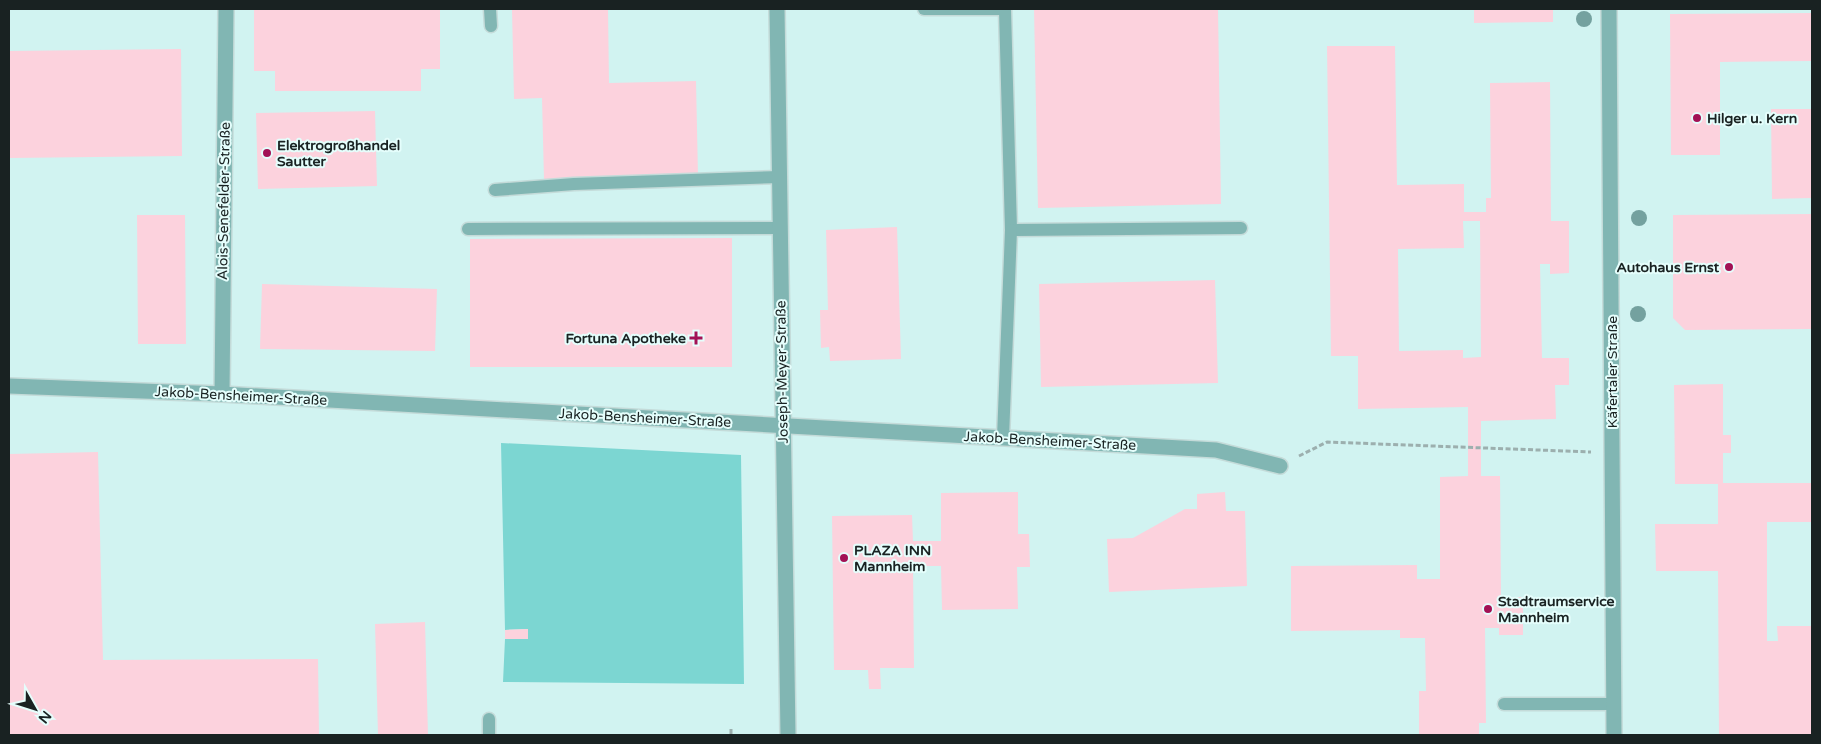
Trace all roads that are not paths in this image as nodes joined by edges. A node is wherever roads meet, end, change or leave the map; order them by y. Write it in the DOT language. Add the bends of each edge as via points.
graph roads {
  1 [pos="226,9"];
  2 [pos="490,9"];
  3 [pos="777,9"];
  4 [pos="924,9"];
  5 [pos="1609,9"];
  6 [pos="1005,10"];
  7 [pos="491,26"];
  8 [pos="780,177"];
  9 [pos="495,190"];
  10 [pos="780,228"];
  11 [pos="1241,228"];
  12 [pos="468,229"];
  13 [pos="1011,230"];
  14 [pos="9,386"];
  15 [pos="222,394"];
  16 [pos="783,426"];
  17 [pos="1003,438"];
  18 [pos="1280,466"];
  19 [pos="1504,704"];
  20 [pos="1614,704"];
  21 [pos="489,719"];
  22 [pos="489,735"];
  23 [pos="788,735"];
  24 [pos="1614,735"];
  1 -- 15 [label="street, Alois-Senefelder-Straße"];
  2 -- 7 [label="lane"];
  3 -- 8 [label="street, Joseph-Meyer-Straße"];
  4 -- 6 [label="lane"];
  5 -- 20 [label="street, Käfertaler Straße"];
  6 -- 13 [label="lane"];
  8 -- 9 [label="lane"];
  8 -- 10 [label="street, Joseph-Meyer-Straße"];
  10 -- 12 [label="lane"];
  10 -- 16 [label="street, Joseph-Meyer-Straße"];
  11 -- 13 [label="lane"];
  13 -- 17 [label="lane"];
  14 -- 15 [label="street, Jakob-Bensheimer-Straße"];
  15 -- 16 [label="street, Jakob-Bensheimer-Straße"];
  16 -- 17 [label="street, Jakob-Bensheimer-Straße"];
  16 -- 23 [label="street, Joseph-Meyer-Straße"];
  17 -- 18 [label="street, Jakob-Bensheimer-Straße" via="1216,450"];
  19 -- 20 [label="lane"];
  20 -- 24 [label="street, Käfertaler Straße"];
  21 -- 22 [label="lane"];
}
